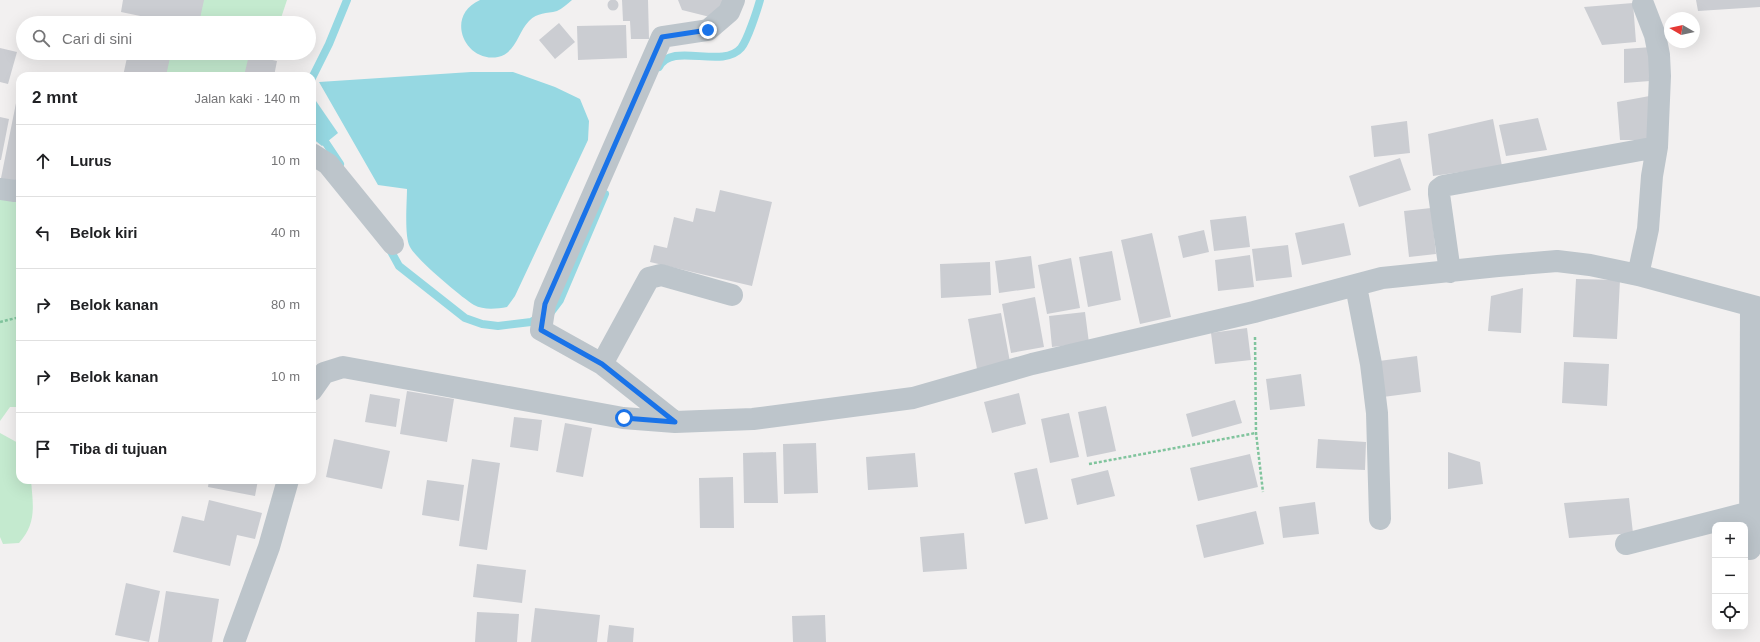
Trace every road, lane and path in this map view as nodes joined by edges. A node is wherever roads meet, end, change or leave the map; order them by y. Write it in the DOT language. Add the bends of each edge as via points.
graph roads {
  1 [pos="734,0"];
  2 [pos="1643,4"];
  3 [pos="1658,147"];
  4 [pos="316,156"];
  5 [pos="0,189"];
  6 [pos="16,191"];
  7 [pos="393,244"];
  8 [pos="1450,272"];
  9 [pos="1638,275"];
  10 [pos="1356,286"];
  11 [pos="732,295"];
  12 [pos="1755,307"];
  13 [pos="1254,312"];
  14 [pos="16,318"];
  15 [pos="0,322"];
  16 [pos="602,364"];
  17 [pos="316,384"];
  18 [pos="675,422"];
  19 [pos="1256,433"];
  20 [pos="1089,464"];
  21 [pos="287,484"];
  22 [pos="1263,492"];
  23 [pos="1751,512"];
  24 [pos="1380,519"];
  25 [pos="1626,544"];
  26 [pos="1750,549"];
  27 [pos="234,642"];
  1 -- 16 [label="street" via="730,12 708,30 662,37 545,304 541,330"];
  2 -- 3 [label="street" via="1659,55"];
  3 -- 8 [label="street" via="1443,186 1439,189 1439,194"];
  3 -- 9 [label="street" via="1652,176 1648,229"];
  4 -- 7 [label="street" via="328,164"];
  5 -- 6 [label="street"];
  8 -- 9 [label="street" via="1557,261"];
  8 -- 10 [label="street" via="1382,278"];
  9 -- 12 [label="street"];
  10 -- 13 [label="street"];
  10 -- 24 [label="street" via="1371,364 1377,414"];
  11 -- 16 [label="street" via="660,275 649,278"];
  12 -- 23 [label="street"];
  13 -- 18 [label="street" via="1032,364 913,398 753,419"];
  13 -- 19 [label="path"];
  14 -- 15 [label="path"];
  16 -- 18 [label="street"];
  17 -- 18 [label="street" via="324,373 343,367 624,418"];
  19 -- 20 [label="path"];
  19 -- 22 [label="path"];
  21 -- 27 [label="street" via="269,547"];
  23 -- 25 [label="street"];
  23 -- 26 [label="street"];
}
